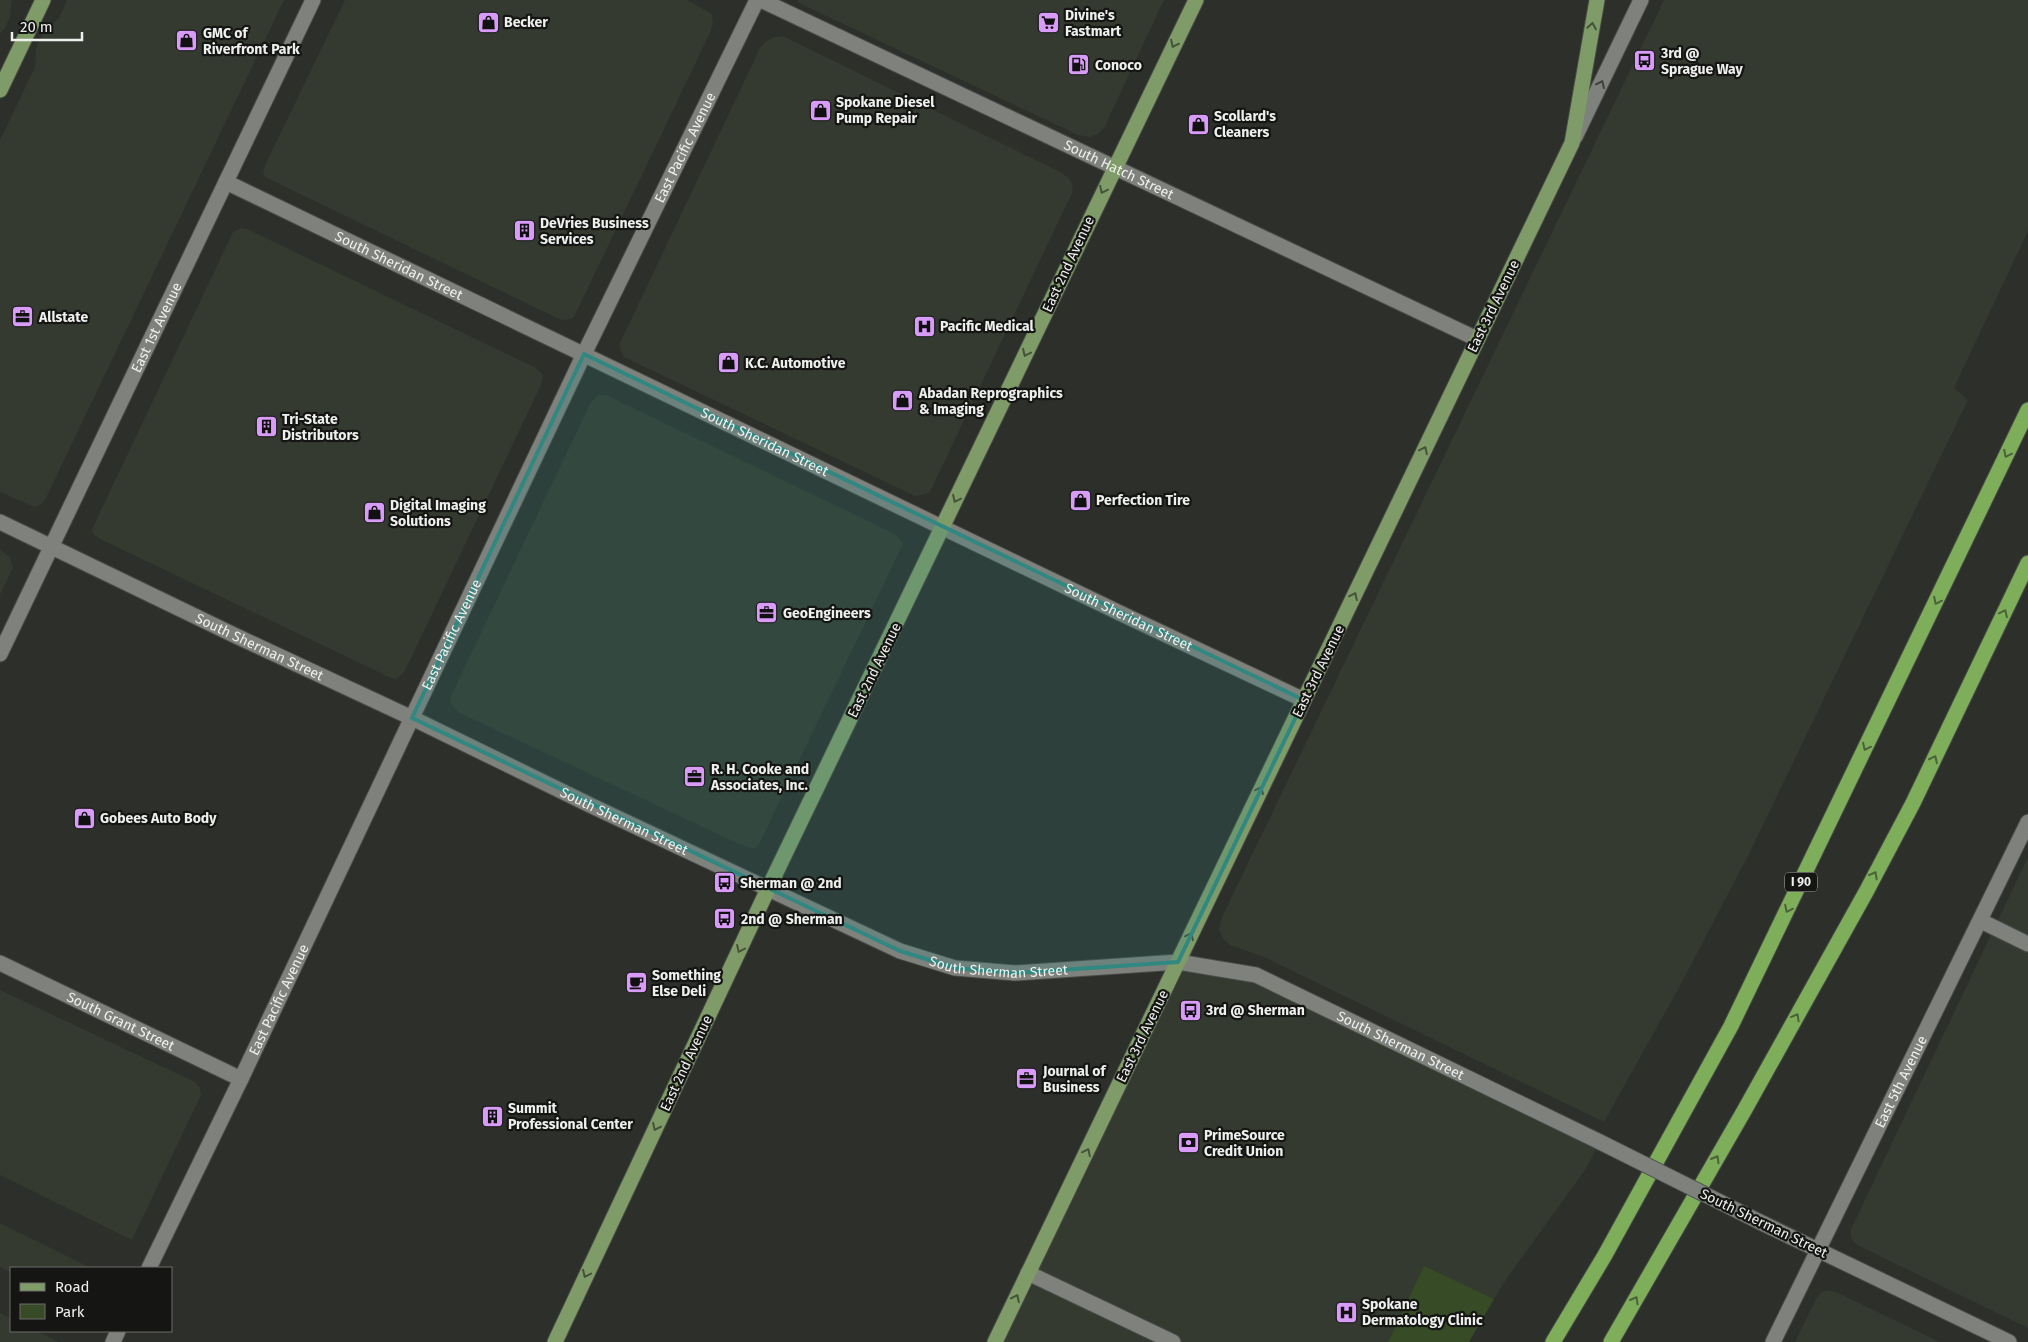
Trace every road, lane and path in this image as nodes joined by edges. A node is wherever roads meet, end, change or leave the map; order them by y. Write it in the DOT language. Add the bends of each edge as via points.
graph roads {
  1 [pos="43,0"];
  2 [pos="313,0"];
  3 [pos="757,0"];
  4 [pos="761,0"];
  5 [pos="1196,0"];
  6 [pos="1597,0"];
  7 [pos="1640,0"];
  8 [pos="4,70"];
  9 [pos="0,90"];
  10 [pos="1572,143"];
  11 [pos="1114,168"];
  12 [pos="226,182"];
  13 [pos="1478,339"];
  14 [pos="584,354"];
  15 [pos="2028,410"];
  16 [pos="0,522"];
  17 [pos="943,526"];
  18 [pos="51,547"];
  19 [pos="2028,562"];
  20 [pos="0,654"];
  21 [pos="1304,700"];
  22 [pos="412,718"];
  23 [pos="2028,822"];
  24 [pos="768,889"];
  25 [pos="1981,921"];
  26 [pos="2028,944"];
  27 [pos="1178,962"];
  28 [pos="0,963"];
  29 [pos="241,1079"];
  30 [pos="1818,1249"];
  31 [pos="149,1267"];
  32 [pos="1028,1273"];
  33 [pos="555,1342"];
  34 [pos="995,1342"];
  35 [pos="1173,1342"];
  36 [pos="1553,1342"];
  37 [pos="1610,1342"];
  38 [pos="1773,1342"];
  39 [pos="2009,1342"];
  1 -- 8 [label="main road"];
  2 -- 12 [label="street, East 1st Avenue"];
  3 -- 14 [label="street, East Pacific Avenue"];
  4 -- 11 [label="street, South Hatch Street"];
  5 -- 11 [label="main road, East 2nd Avenue, one-way"];
  10 -- 6 [label="main road, one-way"];
  10 -- 7 [label="street, East 3rd Avenue, one-way"];
  8 -- 9 [label="main road"];
  10 -- 13 [label="main road, East 3rd Avenue"];
  11 -- 13 [label="street, South Hatch Street"];
  11 -- 17 [label="main road, East 2nd Avenue, one-way"];
  12 -- 14 [label="street, South Sheridan Street"];
  12 -- 18 [label="street, East 1st Avenue"];
  21 -- 13 [label="main road, East 3rd Avenue, one-way"];
  14 -- 17 [label="street, South Sheridan Street"];
  14 -- 22 [label="street, East Pacific Avenue"];
  15 -- 36 [label="highway, I 90, one-way" via="1731,1026 1606,1255"];
  16 -- 18 [label="street, South Sherman Street"];
  17 -- 21 [label="street, South Sheridan Street"];
  17 -- 24 [label="main road, East 2nd Avenue"];
  18 -- 20 [label="street, East 1st Avenue"];
  18 -- 22 [label="street, South Sherman Street"];
  37 -- 19 [label="highway, one-way" via="1744,1112 1866,892 1913,803"];
  27 -- 21 [label="main road, East 3rd Avenue, one-way"];
  22 -- 24 [label="street, South Sherman Street"];
  22 -- 29 [label="street, East Pacific Avenue"];
  23 -- 25 [label="street, East 5th Avenue"];
  24 -- 27 [label="street, South Sherman Street" via="900,950 955,968 1015,973"];
  24 -- 33 [label="main road, East 2nd Avenue, one-way"];
  25 -- 26 [label="street"];
  25 -- 30 [label="street, East 5th Avenue"];
  27 -- 30 [label="street, South Sherman Street, bridge" via="1256,975"];
  32 -- 27 [label="main road, East 3rd Avenue, one-way"];
  28 -- 29 [label="street, South Grant Street"];
  29 -- 31 [label="street, East Pacific Avenue"];
  30 -- 38 [label="street, East 5th Avenue"];
  30 -- 39 [label="street, South Sherman Street"];
  34 -- 32 [label="main road, East 3rd Avenue, one-way"];
  32 -- 35 [label="street"];
}
